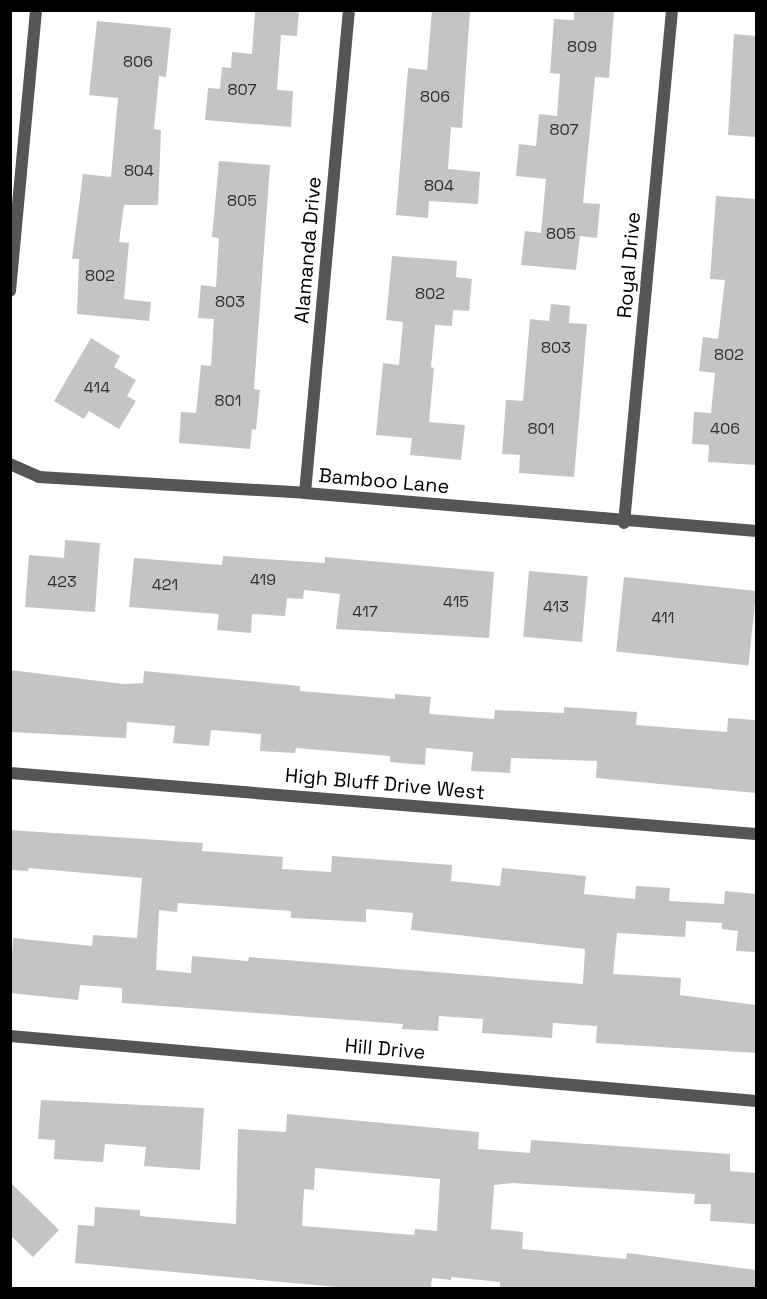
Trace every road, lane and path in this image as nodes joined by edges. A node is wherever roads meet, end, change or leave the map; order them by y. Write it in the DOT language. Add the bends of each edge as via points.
graph roads {
  1 [pos="36,10"];
  2 [pos="349,10"];
  3 [pos="672,10"];
  4 [pos="10,291"];
  5 [pos="10,464"];
  6 [pos="305,494"];
  7 [pos="624,523"];
  8 [pos="756,531"];
  9 [pos="10,773"];
  10 [pos="756,834"];
  11 [pos="10,1036"];
  12 [pos="756,1101"];
  1 -- 4 [label="street"];
  2 -- 6 [label="street, Alamanda Drive"];
  3 -- 7 [label="street, Royal Drive"];
  5 -- 6 [label="street, Bamboo Lane" via="39,477"];
  6 -- 7 [label="street, Bamboo Lane"];
  7 -- 8 [label="street, Bamboo Lane"];
  9 -- 10 [label="street, High Bluff Drive West"];
  11 -- 12 [label="street, Hill Drive"];
}
